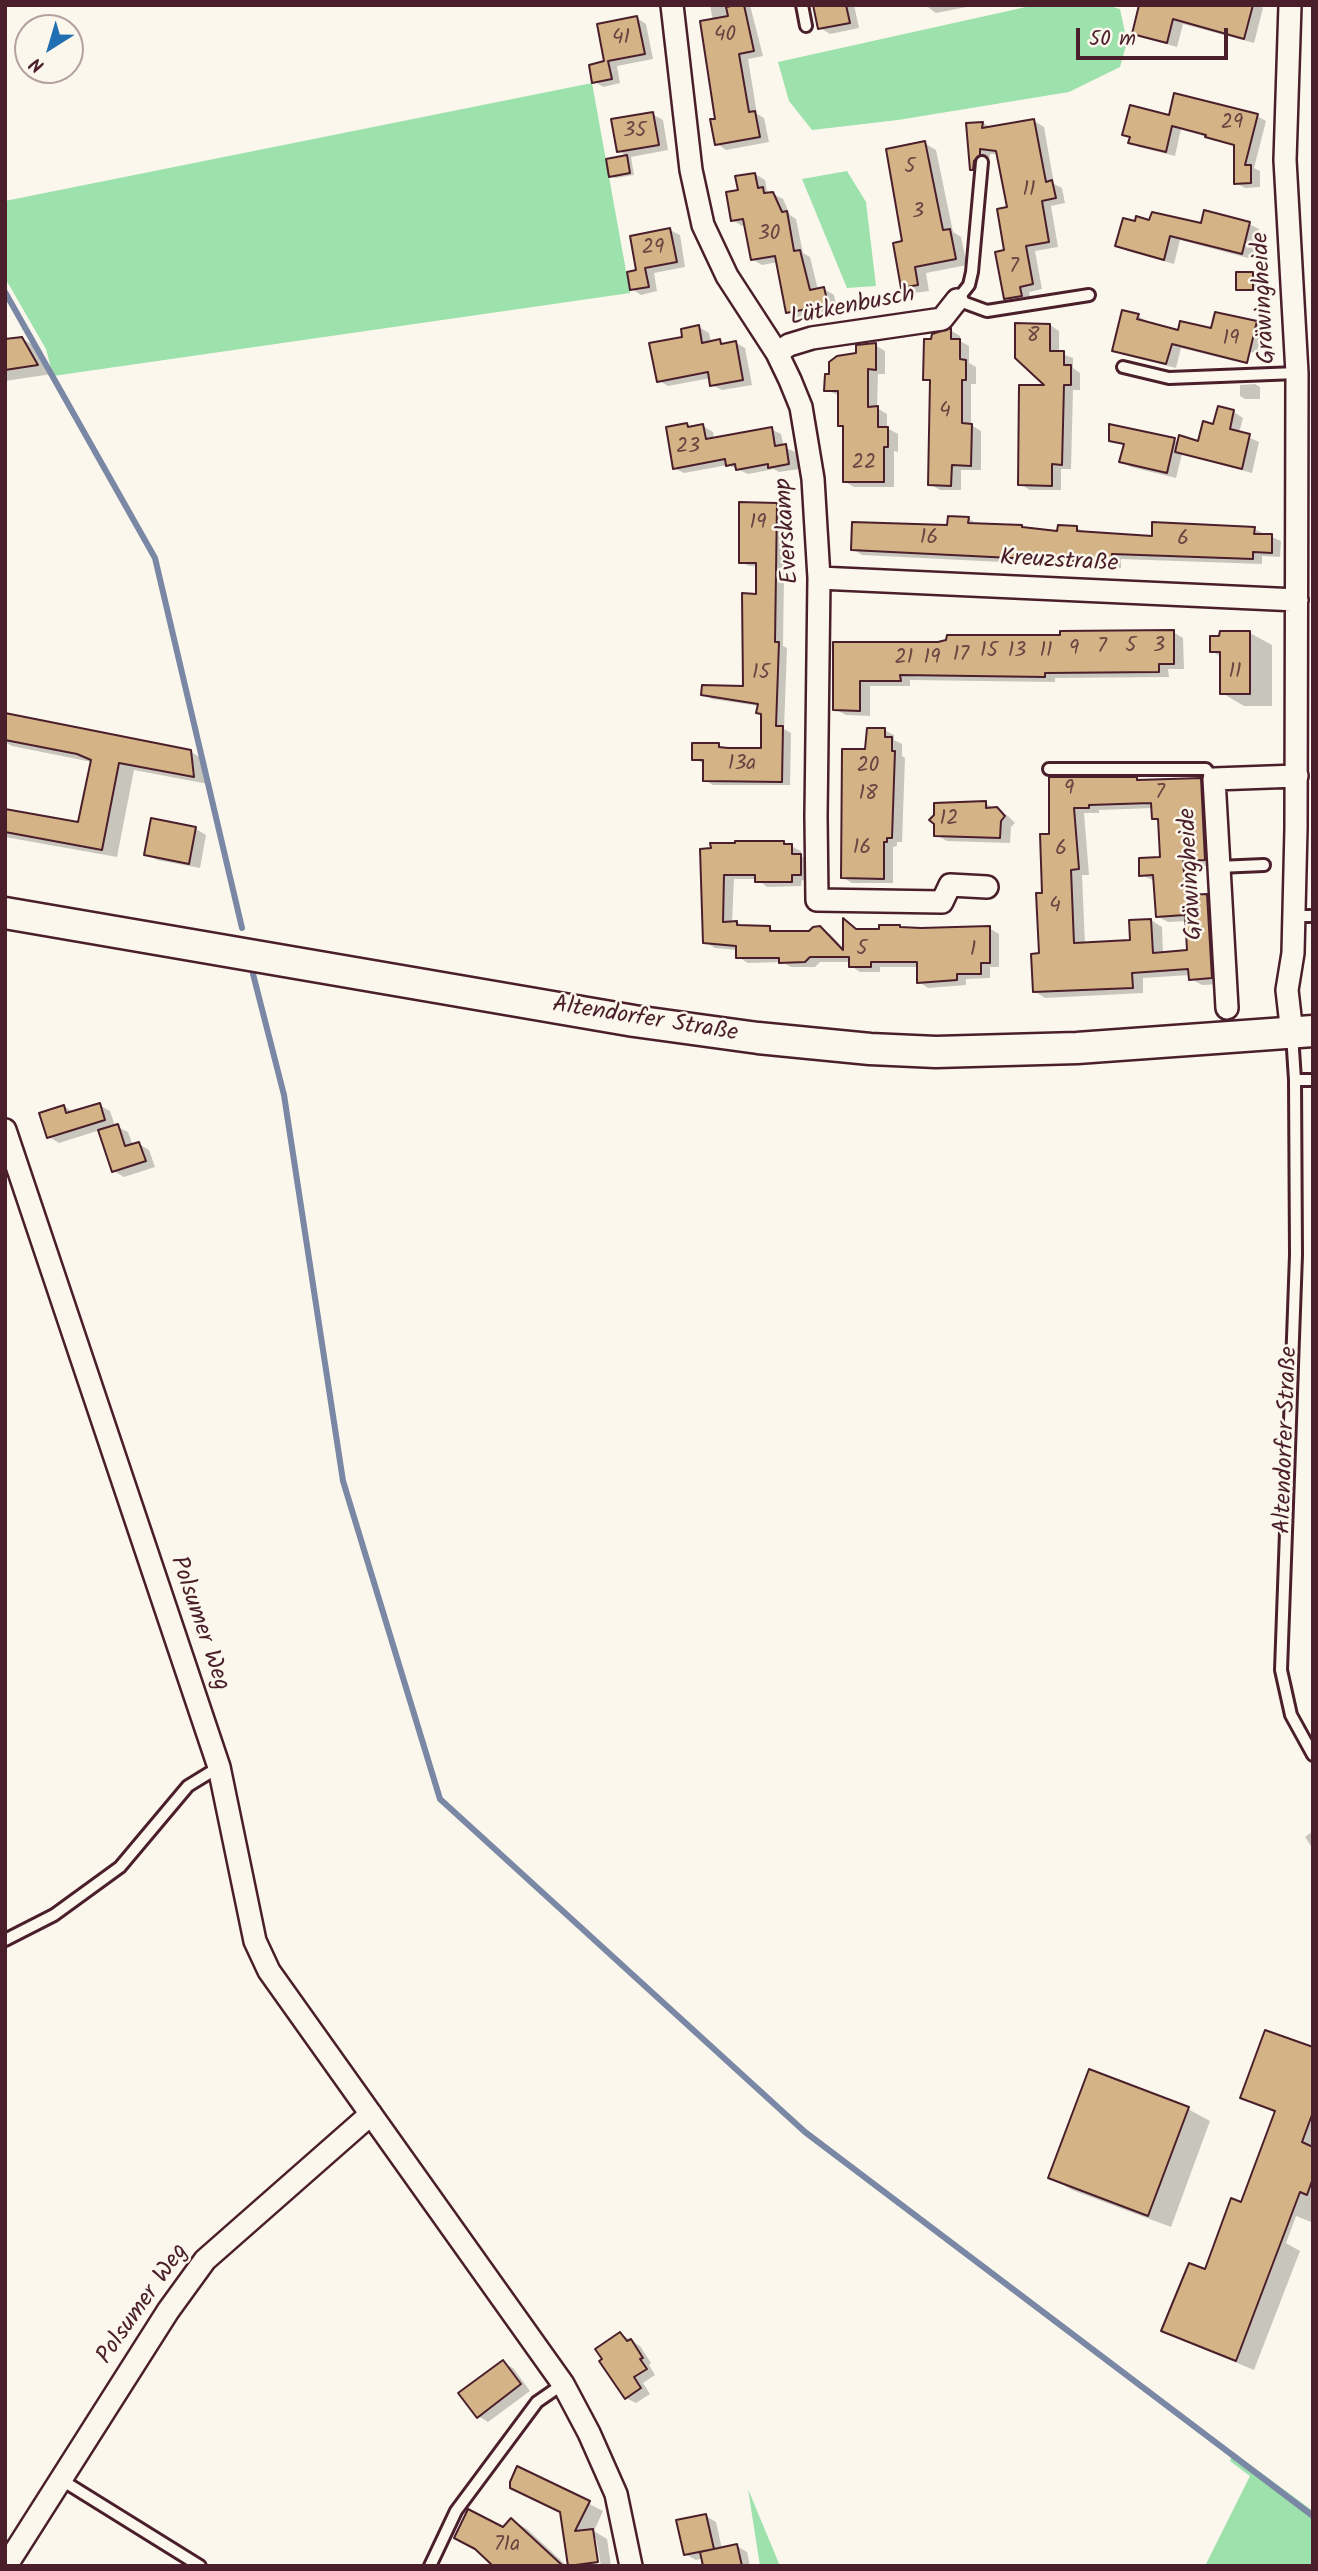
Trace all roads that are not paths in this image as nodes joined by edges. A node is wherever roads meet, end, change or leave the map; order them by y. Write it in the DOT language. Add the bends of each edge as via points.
graph roads {
  1 [pos="672,5"];
  2 [pos="802,5"];
  3 [pos="1290,5"];
  4 [pos="806,26"];
  5 [pos="982,162"];
  6 [pos="1089,295"];
  7 [pos="957,300"];
  8 [pos="777,353"];
  9 [pos="1123,367"];
  10 [pos="1297,373"];
  11 [pos="1304,444"];
  12 [pos="819,578"];
  13 [pos="1299,593"];
  14 [pos="1305,688"];
  15 [pos="1049,769"];
  16 [pos="1297,776"];
  17 [pos="1213,779"];
  18 [pos="1264,865"];
  19 [pos="1218,867"];
  20 [pos="987,887"];
  21 [pos="5,913"];
  22 [pos="1303,916"];
  23 [pos="1227,1008"];
  24 [pos="1302,1033"];
  25 [pos="1295,1080"];
  26 [pos="1313,1080"];
  27 [pos="5,1130"];
  28 [pos="1313,1755"];
  29 [pos="219,1768"];
  30 [pos="5,1940"];
  31 [pos="370,2114"];
  32 [pos="563,2384"];
  33 [pos="60,2479"];
  34 [pos="6,2566"];
  35 [pos="200,2566"];
  36 [pos="430,2566"];
  37 [pos="631,2566"];
  1 -- 8 [label="street, Everskamp" via="691,170 703,225 727,276"];
  2 -- 4 [label="lane"];
  3 -- 10 [label="street, Gräwingheide" via="1285,160"];
  5 -- 7 [label="lane, Lütkenbusch" via="972,272"];
  6 -- 7 [label="lane" via="987,311"];
  7 -- 8 [label="street, Lütkenbusch" via="942,319 812,338"];
  8 -- 12 [label="street, Everskamp" via="801,407 813,479"];
  9 -- 10 [label="lane" via="1169,379"];
  10 -- 11 [label="street, Gräwingheide"];
  11 -- 13 [label="street, Gräwingheide"];
  12 -- 13 [label="street, Kreuzstraße"];
  12 -- 20 [label="street, Everskamp" via="817,900 942,902 950,885"];
  13 -- 14 [label="street, Gräwingheide"];
  14 -- 16 [label="street, Gräwingheide"];
  15 -- 17 [label="lane" via="1206,769"];
  16 -- 17 [label="street, Gräwingheide"];
  16 -- 22 [label="street, Gräwingheide"];
  17 -- 19 [label="street, Gräwingheide"];
  18 -- 19 [label="lane"];
  19 -- 23 [label="street, Gräwingheide"];
  21 -- 24 [label="street, Altendorfer Straße" via="634,1021 820,1044 936,1052"];
  22 -- 24 [label="street, Gräwingheide" via="1287,990"];
  24 -- 25 [label="lane, Altendorfer Straße"];
  25 -- 26 [label="lane"];
  25 -- 28 [label="lane, Altendorfer Straße" via="1296,1255 1281,1670 1291,1715"];
  27 -- 29 [label="street, Polsumer Weg"];
  29 -- 30 [label="lane" via="188,1786 120,1867 54,1915"];
  29 -- 31 [label="street, Polsumer Weg" via="255,1941 269,1971"];
  31 -- 32 [label="street, Polsumer Weg"];
  31 -- 33 [label="street, Polsumer Weg" via="205,2260"];
  32 -- 36 [label="lane" via="537,2402 456,2511"];
  32 -- 37 [label="street, Polsumer Weg" via="616,2494"];
  33 -- 34 [label="street, Polsumer Weg"];
  33 -- 35 [label="lane"];
}
